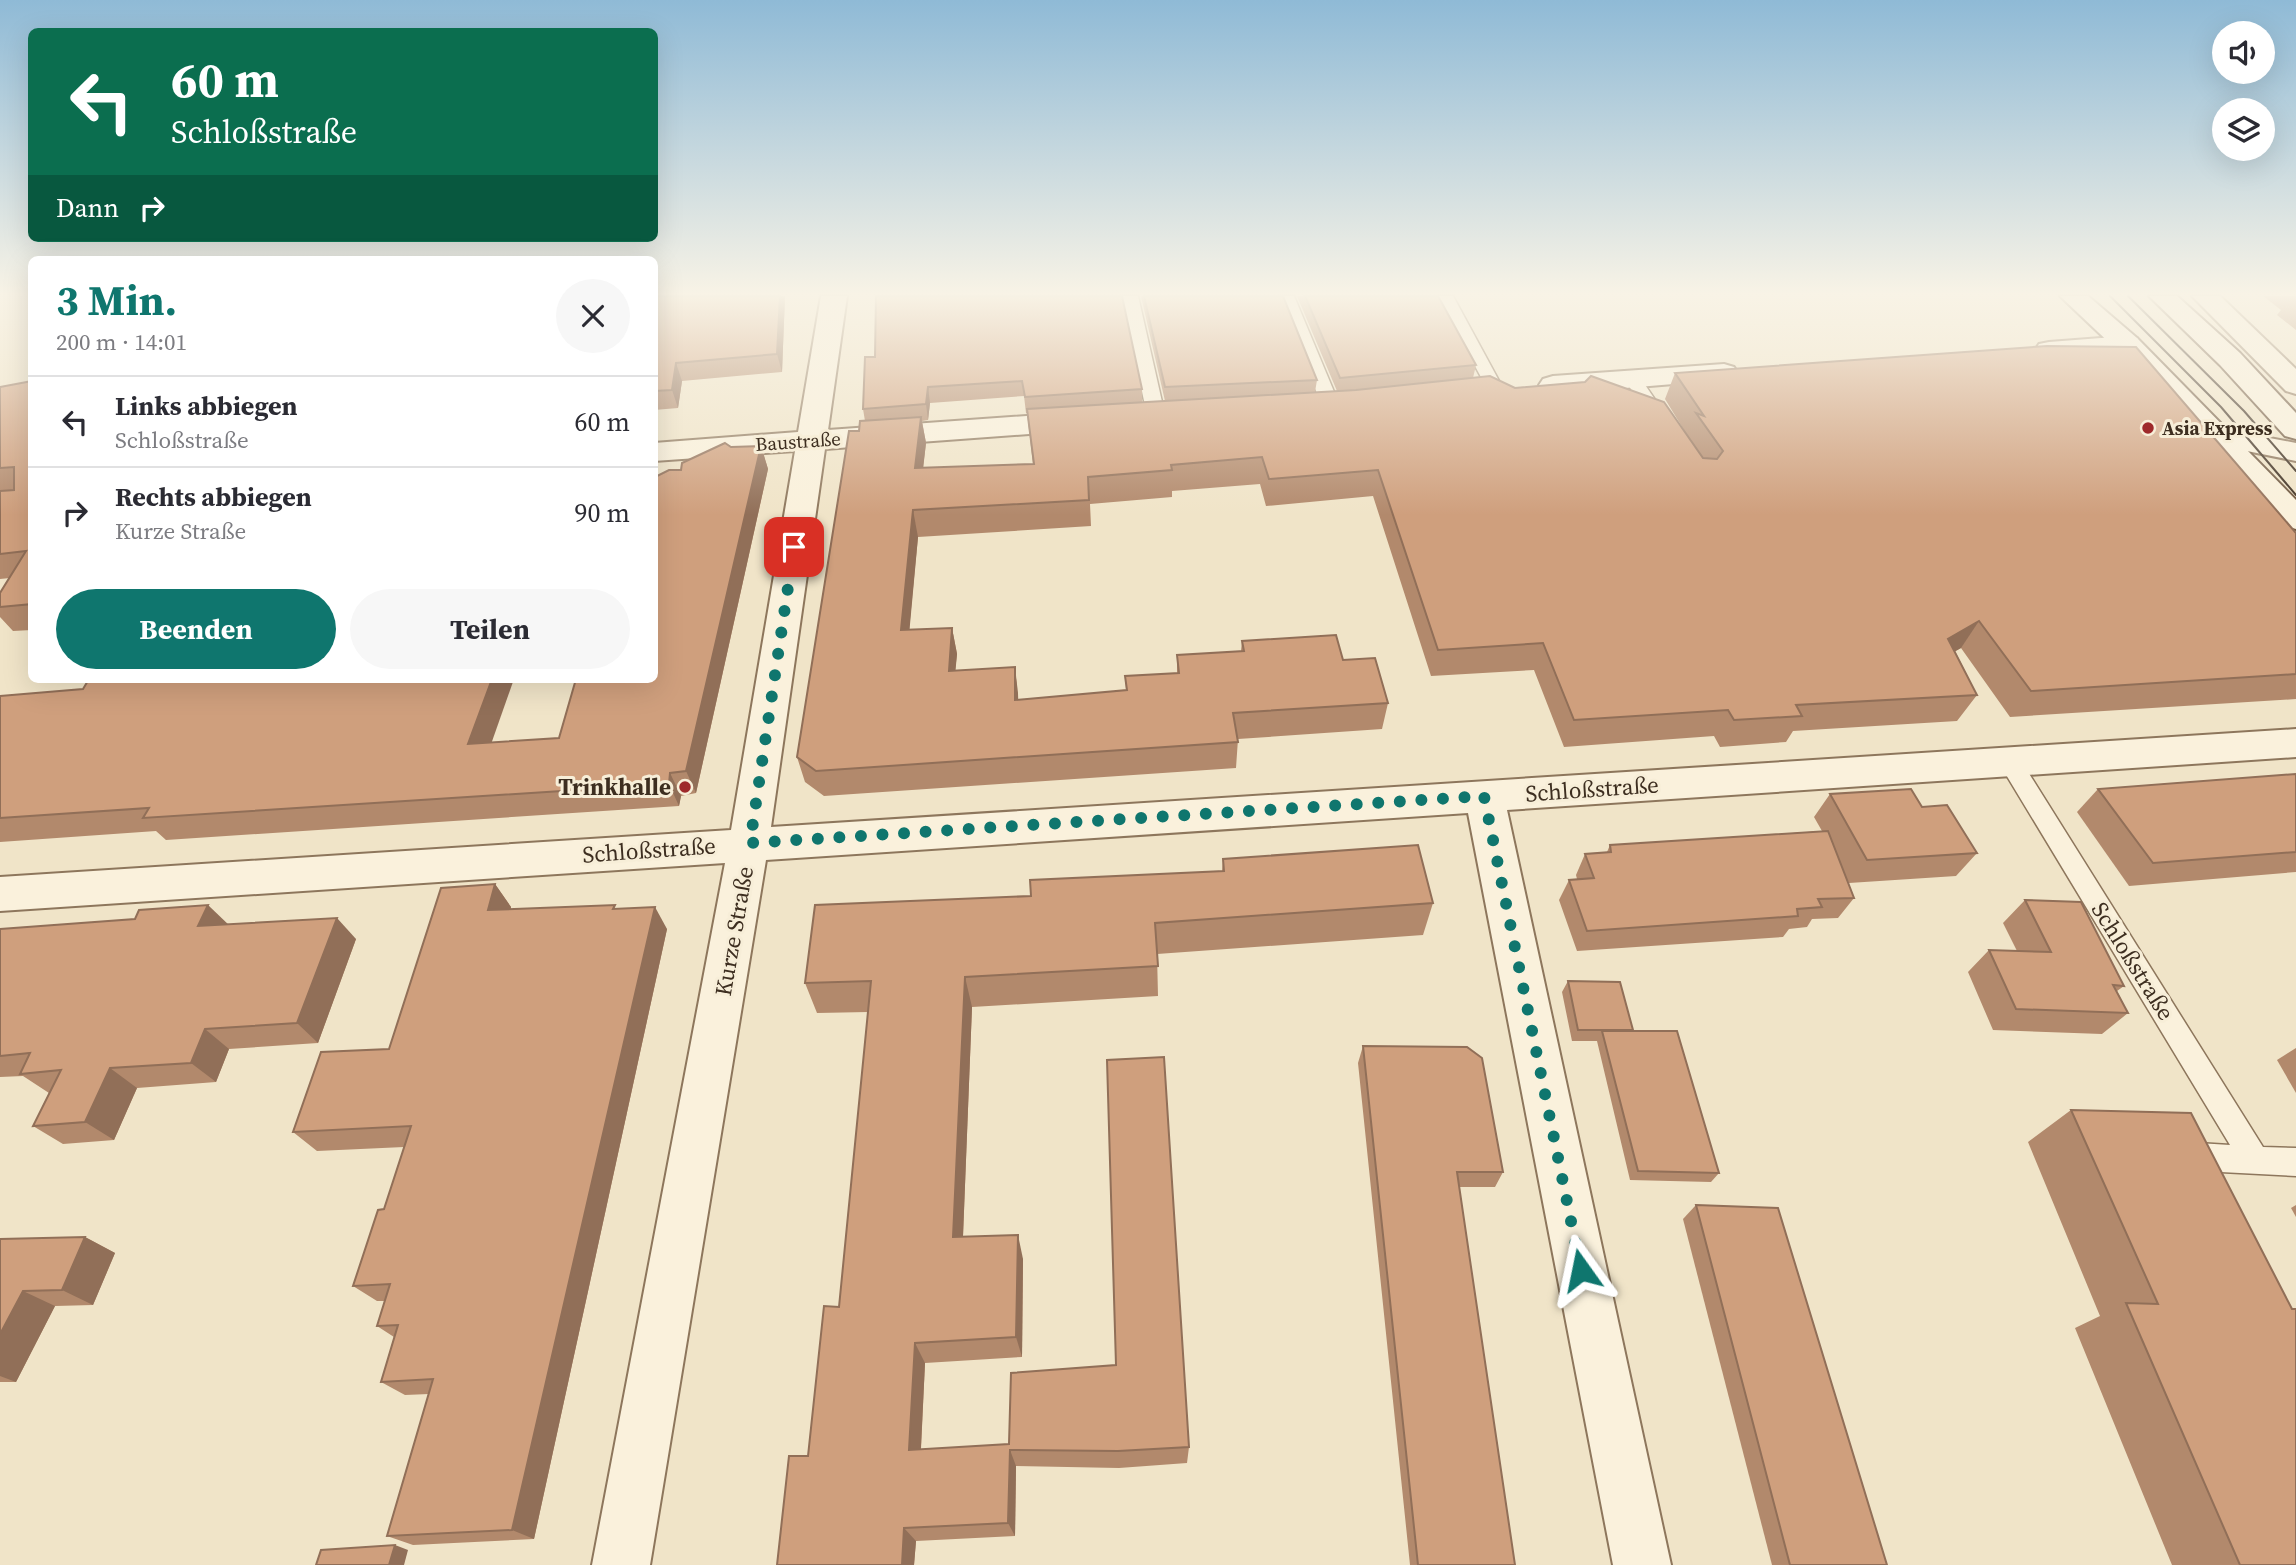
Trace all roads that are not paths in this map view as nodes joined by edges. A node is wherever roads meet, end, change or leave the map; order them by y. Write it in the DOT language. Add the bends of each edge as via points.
graph roads {
  1 [pos="822,369"];
  2 [pos="1138,369"];
  3 [pos="1315,369"];
  4 [pos="1475,369"];
  5 [pos="2151,369"];
  6 [pos="2239,369"];
  7 [pos="2280,369"];
  8 [pos="1754,371"];
  9 [pos="1633,380"];
  10 [pos="2296,385"];
  11 [pos="1484,391"];
  12 [pos="1329,406"];
  13 [pos="1143,417"];
  14 [pos="2208,429"];
  15 [pos="2296,430"];
  16 [pos="1670,435"];
  17 [pos="810,440"];
  18 [pos="658,452"];
  19 [pos="2296,452"];
  20 [pos="2296,519"];
  21 [pos="2296,743"];
  22 [pos="2010,762"];
  23 [pos="1484,796"];
  24 [pos="750,843"];
  25 [pos="0,894"];
  26 [pos="2179,1156"];
  27 [pos="2255,1160"];
  28 [pos="2296,1162"];
  29 [pos="621,1565"];
  30 [pos="1643,1565"];
  1 -- 17 [label="street, Kurze Straße"];
  2 -- 13 [label="lane"];
  3 -- 12 [label="lane"];
  4 -- 11 [label="lane"];
  5 -- 14 [label="street"];
  6 -- 15 [label="street"];
  7 -- 10 [label="street"];
  8 -- 9 [label="street"];
  9 -- 11 [label="street"];
  9 -- 16 [label="lane"];
  13 -- 17 [label="street, Baustraße"];
  14 -- 19 [label="street"];
  14 -- 20 [label="street"];
  17 -- 18 [label="street, Baustraße"];
  17 -- 24 [label="street, Kurze Straße"];
  21 -- 22 [label="street, Schloßstraße"];
  22 -- 23 [label="street, Schloßstraße"];
  22 -- 27 [label="lane, Schloßstraße"];
  23 -- 24 [label="street, Schloßstraße"];
  23 -- 30 [label="street"];
  24 -- 25 [label="street, Schloßstraße"];
  24 -- 29 [label="street, Kurze Straße"];
  26 -- 27 [label="lane"];
  27 -- 28 [label="lane"];
}
